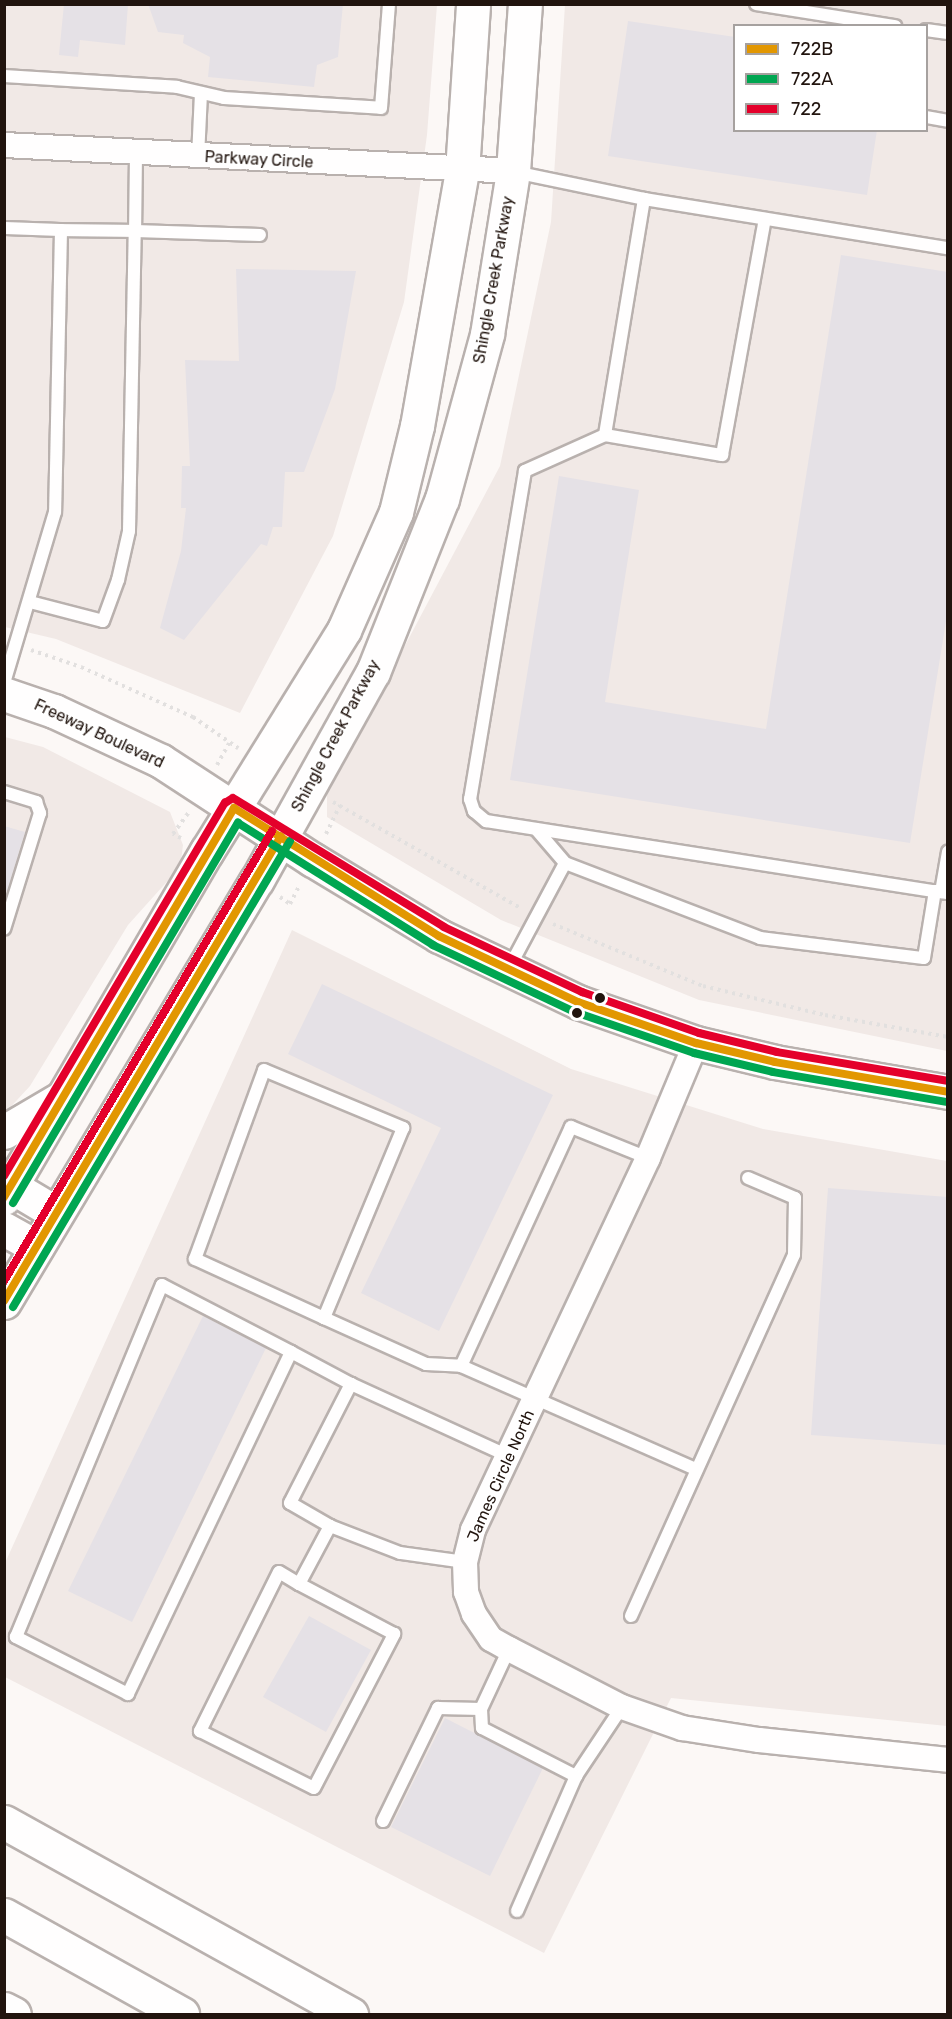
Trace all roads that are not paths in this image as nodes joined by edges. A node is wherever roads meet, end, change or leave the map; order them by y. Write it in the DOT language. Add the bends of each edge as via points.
graph roads {
  1 [pos="389,4"];
  2 [pos="473,4"];
  3 [pos="525,4"];
  4 [pos="756,4"];
  5 [pos="882,24"];
  6 [pos="928,30"];
  7 [pos="948,33"];
  8 [pos="4,76"];
  9 [pos="201,93"];
  10 [pos="928,117"];
  11 [pos="948,120"];
  12 [pos="4,145"];
  13 [pos="136,154"];
  14 [pos="198,157"];
  15 [pos="462,171"];
  16 [pos="513,171"];
  17 [pos="644,200"];
  18 [pos="765,219"];
  19 [pos="4,228"];
  20 [pos="61,230"];
  21 [pos="135,231"];
  22 [pos="260,235"];
  23 [pos="948,248"];
  24 [pos="605,435"];
  25 [pos="30,602"];
  26 [pos="4,683"];
  27 [pos="4,694"];
  28 [pos="4,792"];
  29 [pos="234,808"];
  30 [pos="536,829"];
  31 [pos="281,836"];
  32 [pos="948,852"];
  33 [pos="565,863"];
  34 [pos="941,892"];
  35 [pos="4,929"];
  36 [pos="508,971"];
  37 [pos="696,1043"];
  38 [pos="948,1092"];
  39 [pos="62,1098"];
  40 [pos="4,1132"];
  41 [pos="648,1158"];
  42 [pos="748,1178"];
  43 [pos="7,1189"];
  44 [pos="56,1213"];
  45 [pos="4,1229"];
  46 [pos="36,1248"];
  47 [pos="4,1302"];
  48 [pos="324,1318"];
  49 [pos="291,1352"];
  50 [pos="461,1366"];
  51 [pos="351,1384"];
  52 [pos="535,1401"];
  53 [pos="508,1456"];
  54 [pos="696,1469"];
  55 [pos="330,1526"];
  56 [pos="465,1562"];
  57 [pos="299,1584"];
  58 [pos="631,1616"];
  59 [pos="508,1649"];
  60 [pos="622,1707"];
  61 [pos="481,1709"];
  62 [pos="948,1760"];
  63 [pos="576,1776"];
  64 [pos="4,1808"];
  65 [pos="383,1821"];
  66 [pos="4,1822"];
  67 [pos="34,1839"];
  68 [pos="517,1911"];
  69 [pos="4,1915"];
  70 [pos="4,2009"];
  71 [pos="14,2014"];
  72 [pos="182,2014"];
  73 [pos="351,2014"];
  1 -- 9 [label="lane" via="381,108 224,98"];
  2 -- 15 [label="main road"];
  3 -- 16 [label="main road, Shingle Creek Parkway"];
  4 -- 5 [label="lane"];
  6 -- 7 [label="lane"];
  8 -- 9 [label="lane" via="177,87"];
  9 -- 14 [label="lane"];
  10 -- 11 [label="lane"];
  12 -- 13 [label="street, Parkway Circle"];
  13 -- 14 [label="street, Parkway Circle"];
  13 -- 21 [label="lane"];
  14 -- 15 [label="street, Parkway Circle"];
  15 -- 16 [label="street, Parkway Circle"];
  15 -- 29 [label="main road" via="417,426 396,512 344,630"];
  16 -- 17 [label="lane"];
  16 -- 31 [label="main road, Shingle Creek Parkway" via="487,334 442,499 373,672"];
  17 -- 18 [label="lane"];
  17 -- 24 [label="lane"];
  18 -- 23 [label="lane"];
  18 -- 24 [label="lane" via="722,455"];
  19 -- 20 [label="lane"];
  20 -- 21 [label="lane"];
  20 -- 25 [label="lane" via="55,512"];
  21 -- 22 [label="lane"];
  21 -- 25 [label="lane" via="132,498 118,580 103,621"];
  24 -- 30 [label="lane" via="525,471 470,798 474,811 486,821"];
  25 -- 26 [label="lane"];
  27 -- 29 [label="main road, Freeway Boulevard" via="54,711 161,761"];
  28 -- 35 [label="lane" via="36,802 40,813"];
  29 -- 31 [label="main road, Freeway Boulevard"];
  29 -- 39 [label="main road"];
  30 -- 33 [label="lane"];
  30 -- 34 [label="lane"];
  31 -- 36 [label="main road, Freeway Boulevard" via="439,936"];
  31 -- 44 [label="main road, Shingle Creek Parkway"];
  32 -- 34 [label="lane"];
  33 -- 34 [label="lane" via="760,938 924,958"];
  33 -- 36 [label="lane"];
  36 -- 37 [label="main road, Freeway Boulevard" via="578,1002"];
  37 -- 38 [label="main road, Freeway Boulevard" via="775,1062"];
  37 -- 41 [label="street, James Circle North"];
  39 -- 40 [label="main road"];
  39 -- 43 [label="main road"];
  41 -- 50 [label="lane" via="571,1127"];
  41 -- 52 [label="street, James Circle North"];
  42 -- 54 [label="lane" via="795,1198 794,1255"];
  43 -- 44 [label="main road"];
  44 -- 46 [label="main road, Shingle Creek Parkway"];
  45 -- 46 [label="main road"];
  46 -- 47 [label="main road, Shingle Creek Parkway"];
  48 -- 48 [label="lane" via="403,1128 264,1070 195,1259"];
  48 -- 50 [label="lane" via="426,1364"];
  49 -- 49 [label="lane" via="162,1285 16,1636 128,1694"];
  49 -- 51 [label="lane"];
  50 -- 52 [label="lane"];
  51 -- 53 [label="lane"];
  51 -- 55 [label="lane" via="290,1503"];
  52 -- 53 [label="street, James Circle North"];
  52 -- 54 [label="lane" via="627,1436"];
  53 -- 56 [label="street, James Circle North" via="473,1530"];
  54 -- 58 [label="lane"];
  55 -- 56 [label="lane" via="400,1553"];
  55 -- 57 [label="lane"];
  56 -- 59 [label="street, James Circle North" via="466,1592 474,1614 491,1639"];
  57 -- 57 [label="lane" via="394,1634 314,1788 200,1731 279,1572"];
  59 -- 60 [label="street, James Circle North"];
  59 -- 61 [label="lane"];
  60 -- 62 [label="street, James Circle North" via="682,1728"];
  60 -- 63 [label="lane"];
  61 -- 63 [label="lane" via="482,1728"];
  61 -- 65 [label="lane" via="438,1708"];
  63 -- 68 [label="lane"];
  64 -- 67 [label="main road"];
  66 -- 67 [label="main road"];
  67 -- 73 [label="main road"];
  69 -- 72 [label="main road"];
  70 -- 71 [label="main road"];
}
